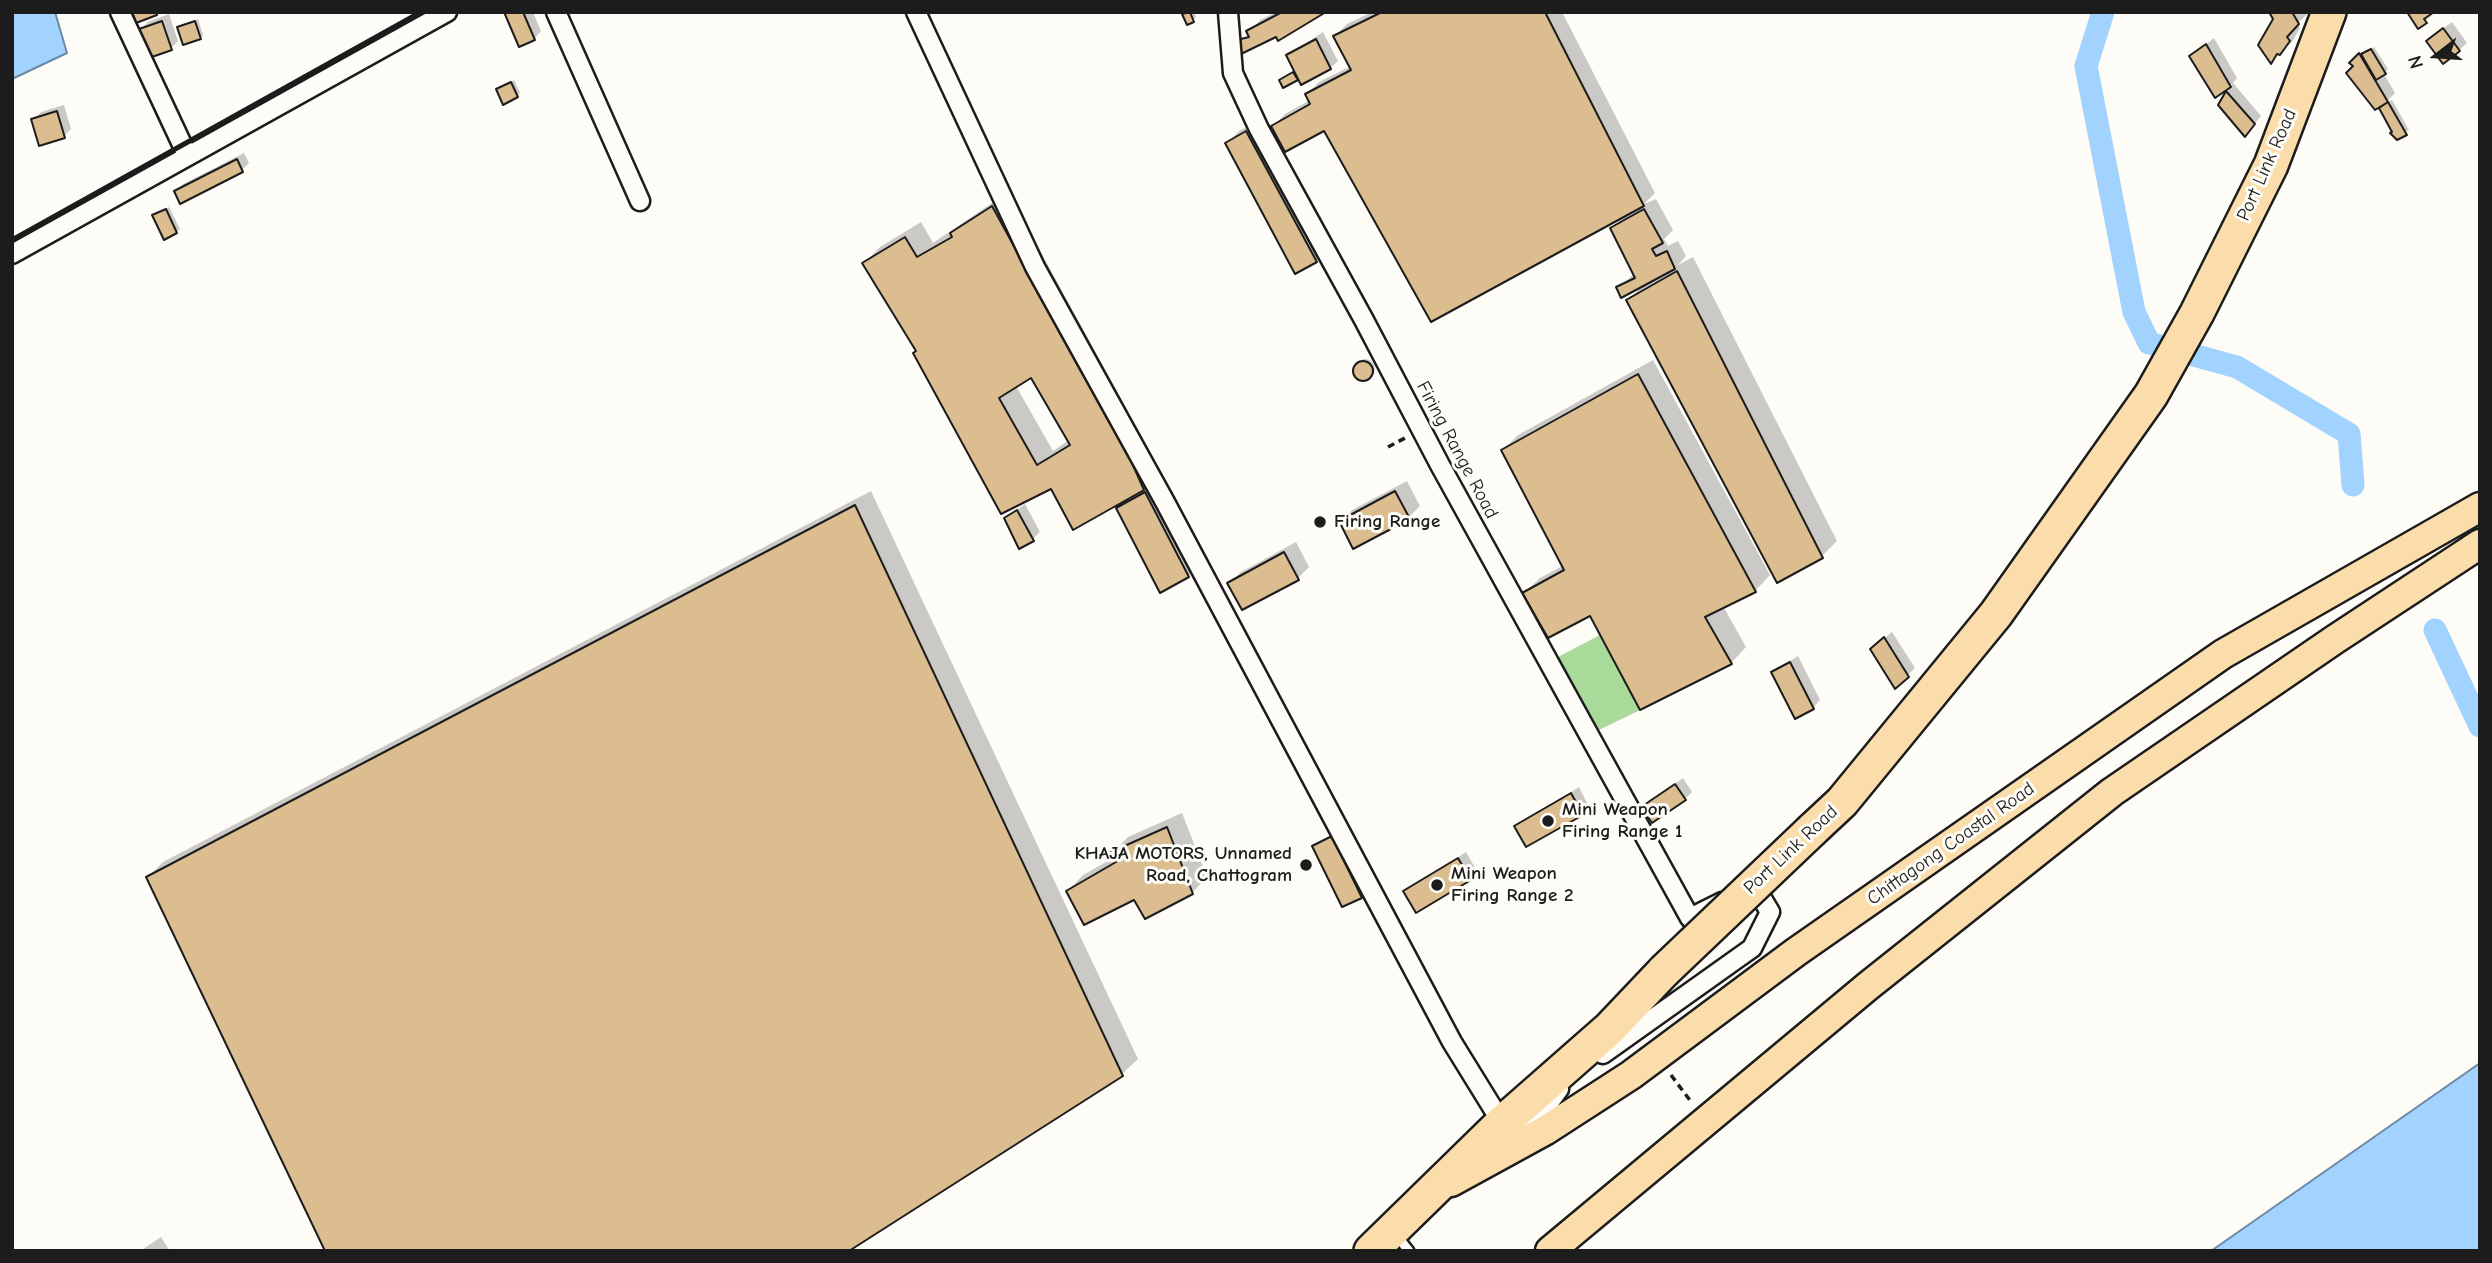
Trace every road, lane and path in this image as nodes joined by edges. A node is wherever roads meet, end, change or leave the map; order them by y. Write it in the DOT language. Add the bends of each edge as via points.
graph roads {
  1 [pos="120,12"];
  2 [pos="447,12"];
  3 [pos="556,12"];
  4 [pos="916,12"];
  5 [pos="1228,12"];
  6 [pos="2324,16"];
  7 [pos="187,155"];
  8 [pos="640,201"];
  9 [pos="12,254"];
  10 [pos="2480,507"];
  11 [pos="2480,544"];
  12 [pos="1657,1056"];
  13 [pos="1559,1089"];
  14 [pos="1589,1102"];
  15 [pos="1706,1121"];
  16 [pos="1510,1134"];
  17 [pos="1391,1244"];
  18 [pos="1550,1251"];
  1 -- 7 [label="street"];
  2 -- 7 [label="street"];
  3 -- 8 [label="street"];
  4 -- 16 [label="street" via="1035,267 1446,1030"];
  5 -- 13 [label="street, Firing Range Road" via="1233,73 1259,130 1690,918 1744,885 1758,892 1770,912 1752,948"];
  6 -- 16 [label="highway, Port Link Road, bridge" via="2271,164 2197,313 2151,395 1996,614 1842,802 1664,971"];
  7 -- 9 [label="street"];
  10 -- 12 [label="main road, Chittagong Coastal Road" via="2223,654 1796,952"];
  11 -- 15 [label="main road" via="2112,792"];
  12 -- 14 [label="main road, Chittagong Coastal Road"];
  12 -- 15 [label="path"];
  13 -- 14 [label="street" via="1567,1103"];
  13 -- 16 [label="street"];
  14 -- 16 [label="main road, Chittagong Coastal Road"];
  15 -- 18 [label="main road"];
  16 -- 17 [label="highway, Port Link Road" via="1430,1194"];
}
